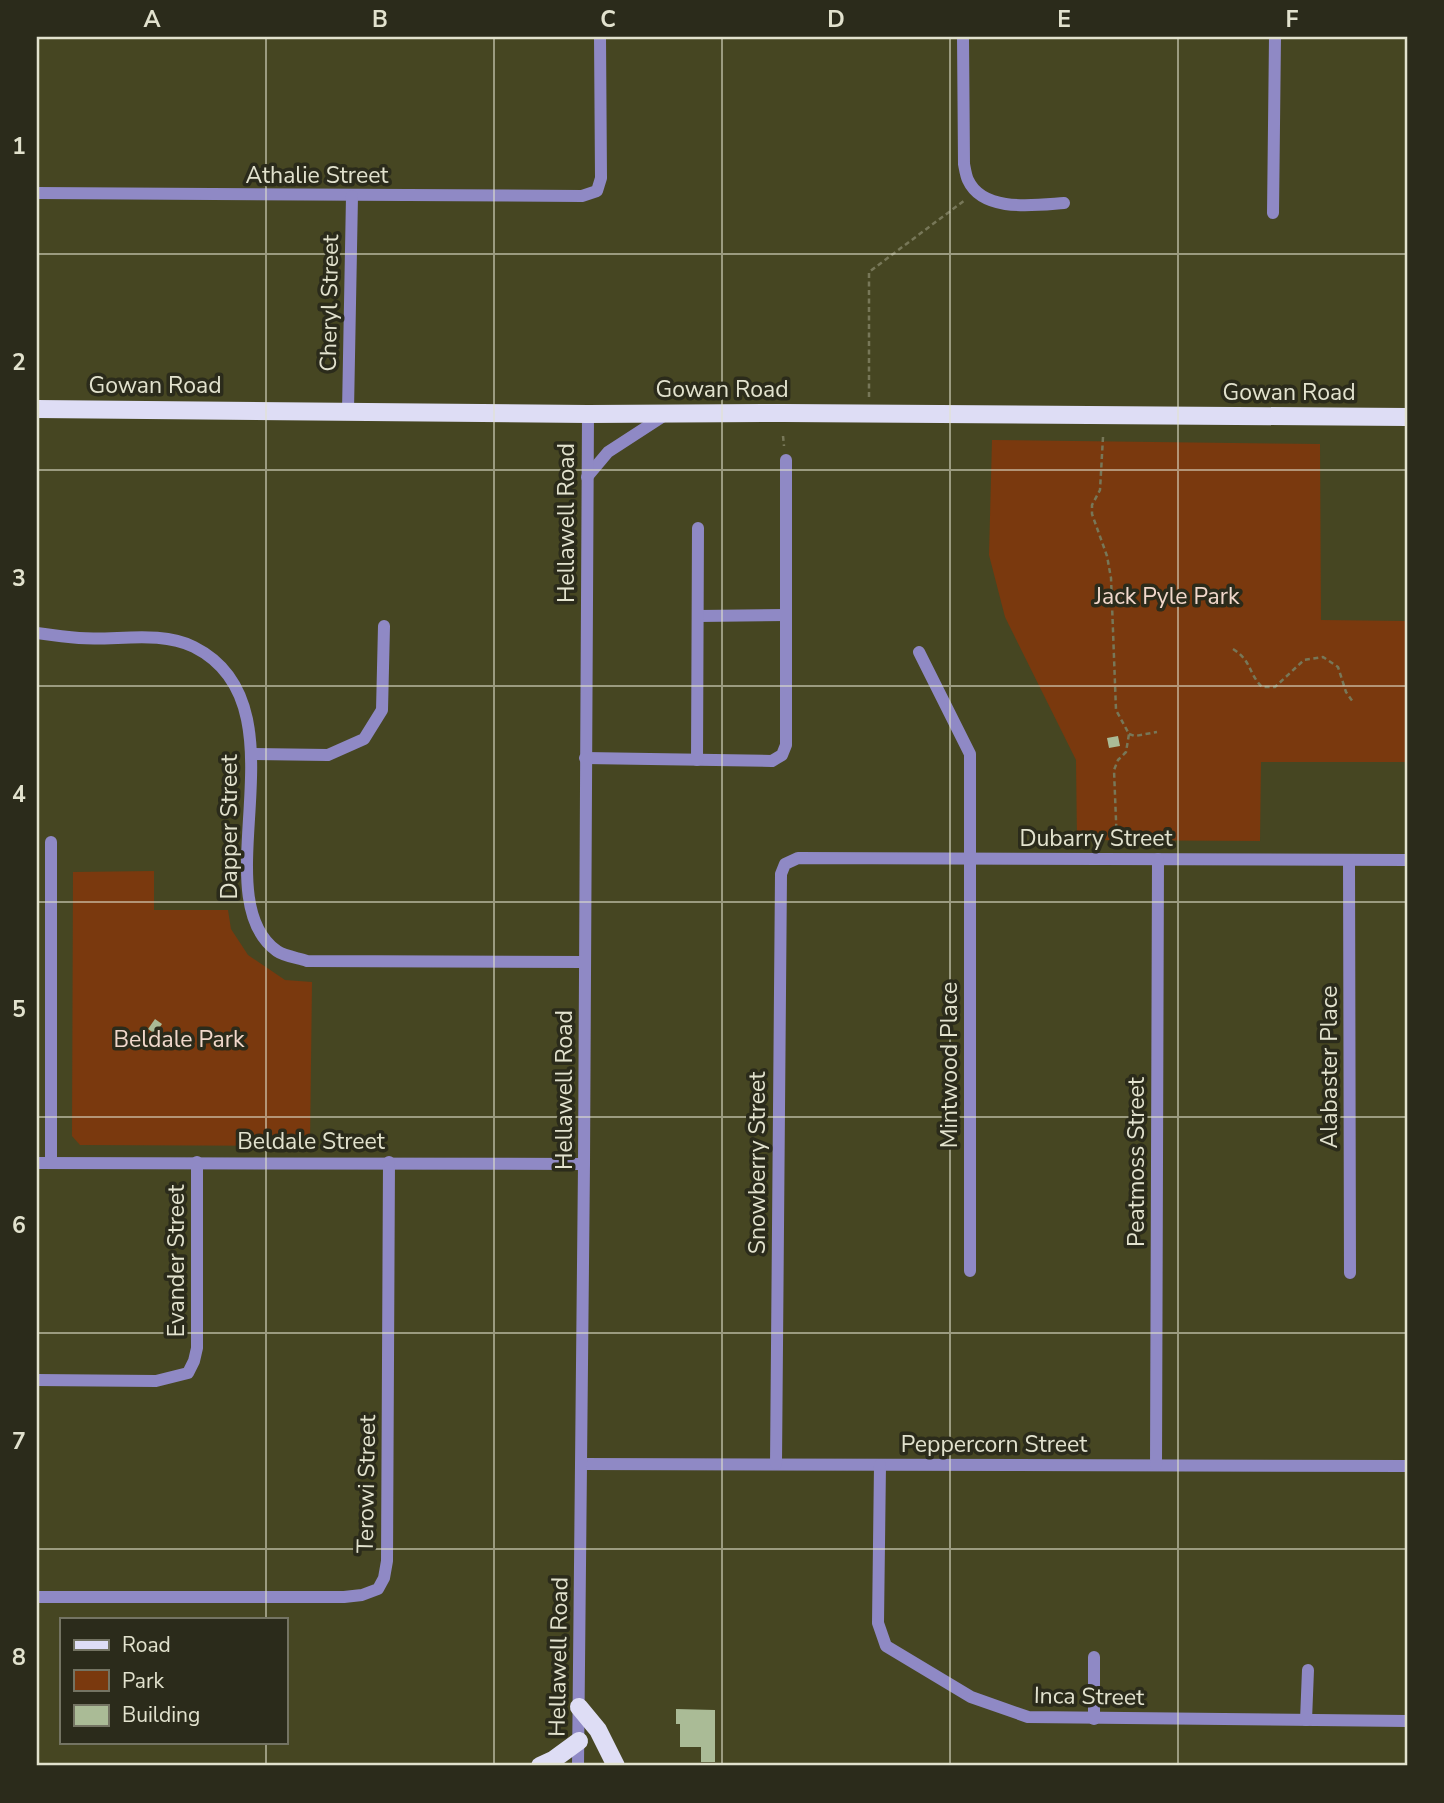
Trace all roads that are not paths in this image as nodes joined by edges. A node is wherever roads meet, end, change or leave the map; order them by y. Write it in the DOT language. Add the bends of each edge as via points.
graph roads {
  1 [pos="600,37"];
  2 [pos="963,37"];
  3 [pos="1275,37"];
  4 [pos="37,193"];
  5 [pos="352,196"];
  6 [pos="1064,203"];
  7 [pos="1273,213"];
  8 [pos="37,409"];
  9 [pos="348,411"];
  10 [pos="588,414"];
  11 [pos="666,414"];
  12 [pos="1407,417"];
  13 [pos="786,460"];
  14 [pos="587,477"];
  15 [pos="698,528"];
  16 [pos="786,615"];
  17 [pos="698,616"];
  18 [pos="384,626"];
  19 [pos="37,634"];
  20 [pos="919,652"];
  21 [pos="251,754"];
  22 [pos="585,758"];
  23 [pos="697,760"];
  24 [pos="51,842"];
  25 [pos="969,858"];
  26 [pos="1158,859"];
  27 [pos="1349,860"];
  28 [pos="1407,860"];
  29 [pos="785,864"];
  30 [pos="585,962"];
  31 [pos="197,1162"];
  32 [pos="389,1162"];
  33 [pos="37,1163"];
  34 [pos="51,1163"];
  35 [pos="584,1164"];
  36 [pos="970,1271"];
  37 [pos="1350,1273"];
  38 [pos="37,1380"];
  39 [pos="581,1464"];
  40 [pos="776,1464"];
  41 [pos="880,1465"];
  42 [pos="1156,1465"];
  43 [pos="1407,1466"];
  44 [pos="37,1597"];
  45 [pos="1094,1657"];
  46 [pos="1308,1670"];
  47 [pos="579,1707"];
  48 [pos="1094,1718"];
  49 [pos="1306,1720"];
  50 [pos="1407,1721"];
  51 [pos="579,1741"];
  52 [pos="540,1766"];
  53 [pos="578,1766"];
  54 [pos="616,1766"];
  1 -- 5 [label="street, Athalie Street" via="601,178 597,191 582,196"];
  2 -- 6 [label="street" via="968,180 976,192 996,203"];
  3 -- 7 [label="street"];
  4 -- 5 [label="street, Athalie Street"];
  5 -- 9 [label="street, Cheryl Street"];
  8 -- 9 [label="main road, Gowan Road"];
  9 -- 10 [label="main road, Gowan Road"];
  10 -- 11 [label="main road, Gowan Road"];
  10 -- 14 [label="street, Hellawell Road"];
  11 -- 12 [label="main road, Gowan Road"];
  11 -- 14 [label="street" via="608,452"];
  13 -- 16 [label="street"];
  14 -- 22 [label="street, Hellawell Road"];
  15 -- 17 [label="street"];
  16 -- 17 [label="street"];
  16 -- 23 [label="street" via="786,745 782,755 772,761"];
  17 -- 23 [label="street"];
  18 -- 21 [label="street" via="382,709 364,739 328,755"];
  19 -- 21 [label="street, Dapper Street" via="167,638 194,647 222,665 237,688 248,722"];
  20 -- 25 [label="street, Mintwood Place" via="970,754"];
  21 -- 30 [label="street, Dapper Street" via="248,898 256,927 277,952 307,961"];
  22 -- 23 [label="street"];
  22 -- 30 [label="street, Hellawell Road"];
  24 -- 34 [label="street"];
  25 -- 26 [label="street, Dubarry Street"];
  25 -- 29 [label="street, Dubarry Street" via="798,859"];
  25 -- 36 [label="street, Mintwood Place"];
  26 -- 27 [label="street, Dubarry Street"];
  26 -- 42 [label="street, Peatmoss Street"];
  27 -- 28 [label="street, Dubarry Street"];
  27 -- 37 [label="street, Alabaster Place"];
  29 -- 40 [label="street, Snowberry Street" via="781,874"];
  30 -- 35 [label="street, Hellawell Road"];
  31 -- 32 [label="street, Beldale Street"];
  31 -- 34 [label="street, Beldale Street"];
  31 -- 38 [label="street, Evander Street" via="197,1348 188,1373 156,1381"];
  32 -- 35 [label="street, Beldale Street"];
  32 -- 44 [label="street, Terowi Street" via="387,1561 378,1589 344,1597"];
  33 -- 34 [label="street, Beldale Street"];
  35 -- 39 [label="street, Hellawell Road"];
  39 -- 40 [label="street, Peppercorn Street"];
  39 -- 47 [label="street, Hellawell Road"];
  40 -- 41 [label="street, Peppercorn Street"];
  41 -- 42 [label="street, Peppercorn Street"];
  41 -- 48 [label="street, Inca Street" via="878,1623 886,1646 971,1697 1028,1717"];
  42 -- 43 [label="street, Peppercorn Street"];
  45 -- 48 [label="street"];
  46 -- 49 [label="street"];
  47 -- 51 [label="street, Hellawell Road"];
  47 -- 54 [label="main road" via="598,1730"];
  48 -- 49 [label="street, Inca Street"];
  49 -- 50 [label="street, Inca Street"];
  51 -- 52 [label="main road"];
  51 -- 53 [label="street, Hellawell Road"];
}
